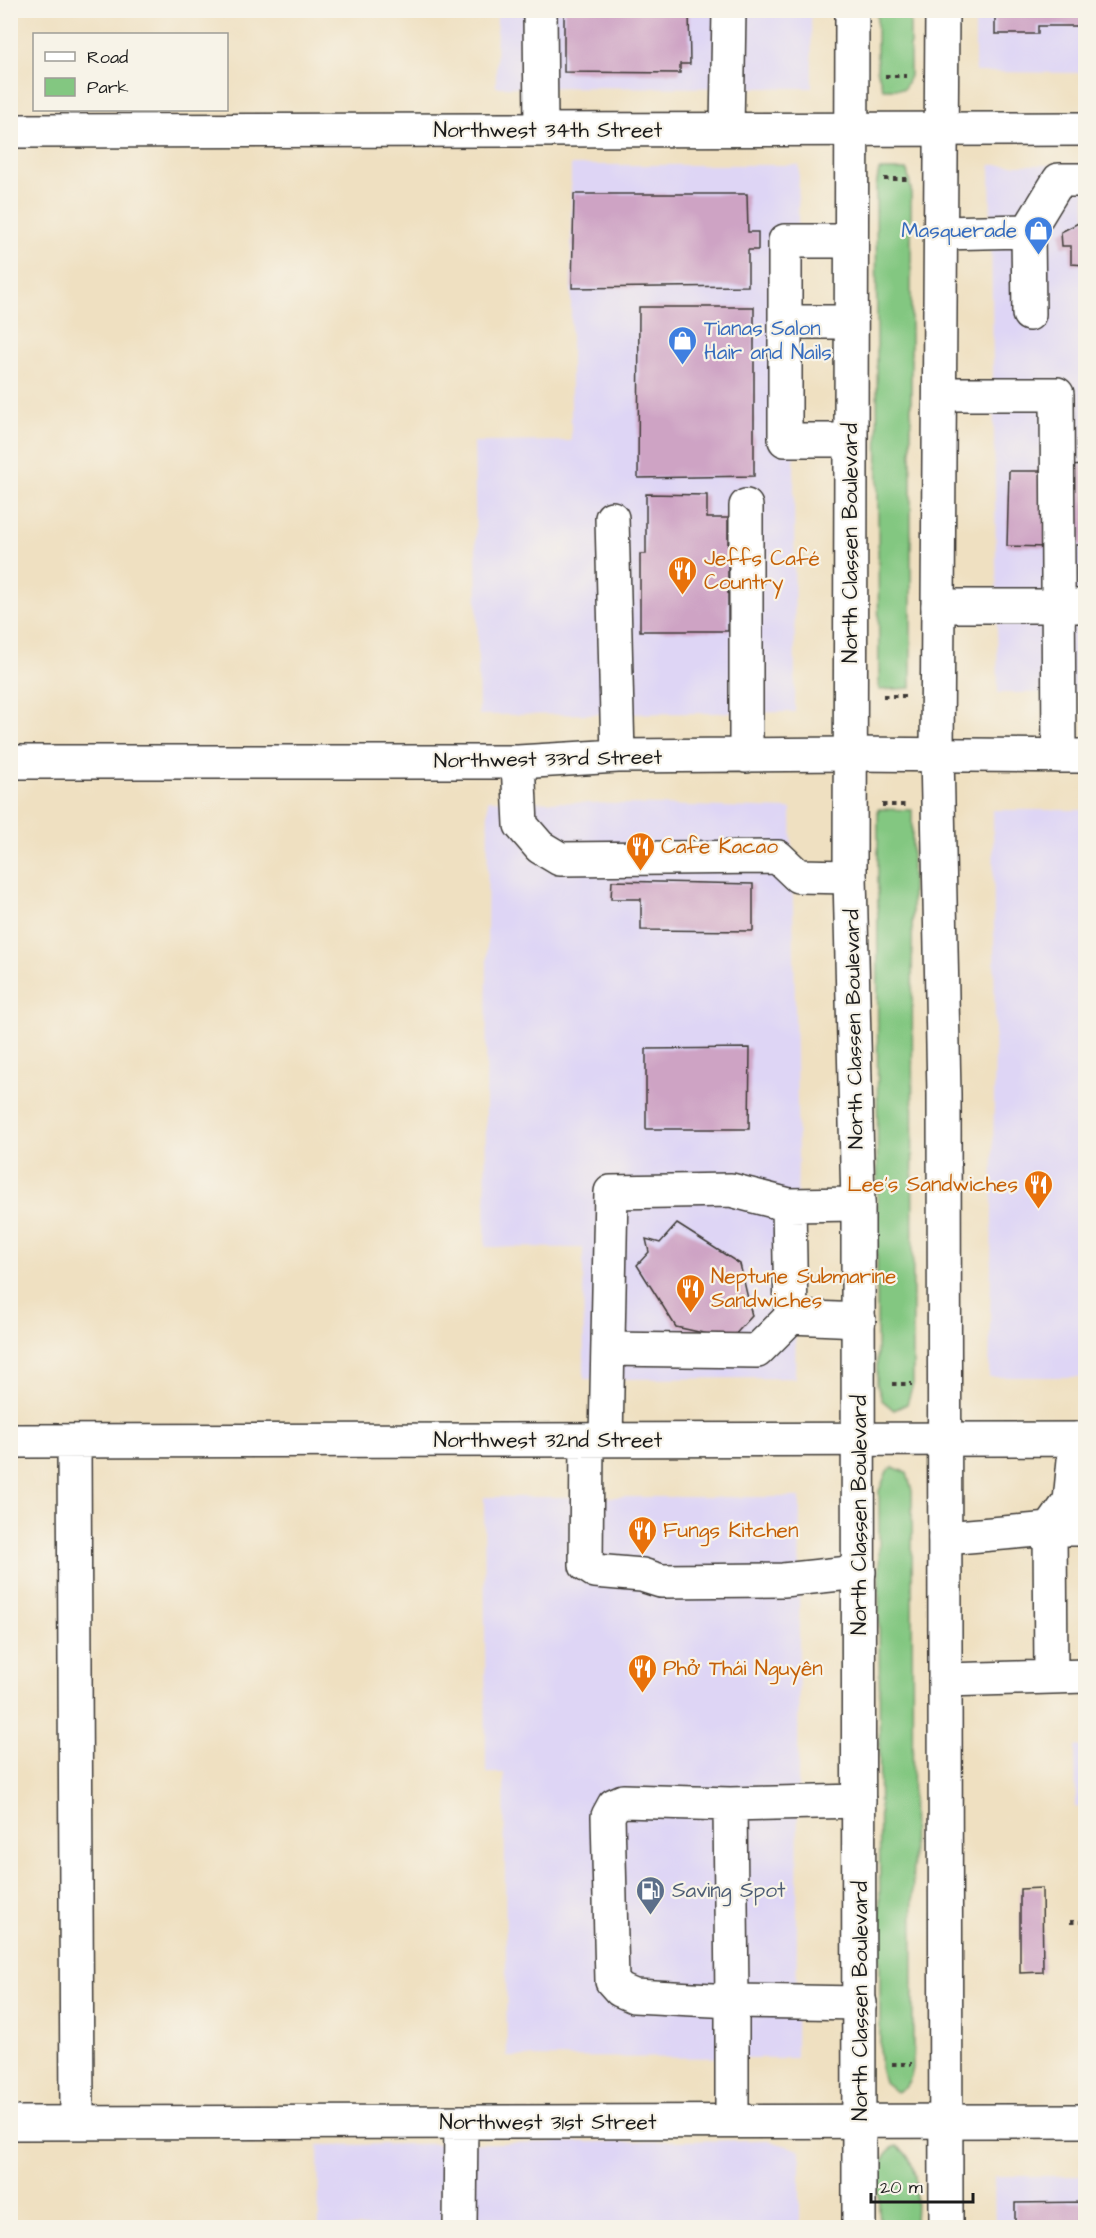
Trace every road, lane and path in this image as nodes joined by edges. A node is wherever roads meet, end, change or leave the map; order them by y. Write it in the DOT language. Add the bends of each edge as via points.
graph roads {
  1 [pos="540,10"];
  2 [pos="729,10"];
  3 [pos="852,10"];
  4 [pos="942,10"];
  5 [pos="879,76"];
  6 [pos="908,76"];
  7 [pos="850,128"];
  8 [pos="727,129"];
  9 [pos="942,129"];
  10 [pos="1086,129"];
  11 [pos="541,130"];
  12 [pos="10,131"];
  13 [pos="879,179"];
  14 [pos="908,179"];
  15 [pos="1086,180"];
  16 [pos="1028,231"];
  17 [pos="942,233"];
  18 [pos="850,241"];
  19 [pos="1029,314"];
  20 [pos="785,322"];
  21 [pos="850,322"];
  22 [pos="940,394"];
  23 [pos="850,440"];
  24 [pos="746,506"];
  25 [pos="612,518"];
  26 [pos="938,606"];
  27 [pos="1072,606"];
  28 [pos="879,696"];
  29 [pos="910,696"];
  30 [pos="851,754"];
  31 [pos="937,754"];
  32 [pos="618,756"];
  33 [pos="746,756"];
  34 [pos="1072,756"];
  35 [pos="10,762"];
  36 [pos="518,762"];
  37 [pos="881,805"];
  38 [pos="908,805"];
  39 [pos="850,877"];
  40 [pos="858,1204"];
  41 [pos="789,1205"];
  42 [pos="791,1317"];
  43 [pos="859,1320"];
  44 [pos="608,1349"];
  45 [pos="859,1439"];
  46 [pos="944,1439"];
  47 [pos="1081,1439"];
  48 [pos="596,1440"];
  49 [pos="10,1441"];
  50 [pos="74,1441"];
  51 [pos="1050,1529"];
  52 [pos="1086,1529"];
  53 [pos="945,1538"];
  54 [pos="859,1572"];
  55 [pos="1086,1676"];
  56 [pos="1051,1677"];
  57 [pos="945,1680"];
  58 [pos="859,1801"];
  59 [pos="730,1804"];
  60 [pos="1070,1922"];
  61 [pos="1086,1922"];
  62 [pos="732,2001"];
  63 [pos="860,2003"];
  64 [pos="891,2064"];
  65 [pos="913,2064"];
  66 [pos="732,2121"];
  67 [pos="860,2121"];
  68 [pos="946,2121"];
  69 [pos="1086,2121"];
  70 [pos="77,2122"];
  71 [pos="461,2122"];
  72 [pos="10,2123"];
  73 [pos="460,2228"];
  74 [pos="859,2228"];
  75 [pos="946,2228"];
  1 -- 11 [label="main road"];
  2 -- 8 [label="main road"];
  3 -- 7 [label="main road, North Classen Boulevard"];
  4 -- 9 [label="main road"];
  5 -- 6 [label="path"];
  7 -- 8 [label="main road, Northwest 34th Street"];
  7 -- 9 [label="main road, Northwest 34th Street"];
  7 -- 18 [label="main road, North Classen Boulevard"];
  8 -- 11 [label="main road, Northwest 34th Street"];
  9 -- 10 [label="main road, Northwest 34th Street"];
  9 -- 17 [label="main road"];
  11 -- 12 [label="main road, Northwest 34th Street"];
  13 -- 14 [label="path"];
  15 -- 16 [label="main road" via="1059,180"];
  16 -- 17 [label="main road"];
  16 -- 19 [label="main road"];
  17 -- 22 [label="main road"];
  18 -- 20 [label="main road" via="785,241"];
  18 -- 21 [label="main road, North Classen Boulevard"];
  20 -- 21 [label="main road"];
  20 -- 23 [label="main road" via="785,440"];
  21 -- 23 [label="main road, North Classen Boulevard"];
  22 -- 26 [label="main road"];
  22 -- 27 [label="main road" via="1057,394"];
  23 -- 30 [label="main road, North Classen Boulevard"];
  24 -- 33 [label="main road"];
  25 -- 32 [label="main road"];
  26 -- 27 [label="main road"];
  26 -- 31 [label="main road"];
  27 -- 34 [label="main road"];
  28 -- 29 [label="path"];
  30 -- 31 [label="main road, Northwest 33rd Street"];
  30 -- 33 [label="main road, Northwest 33rd Street"];
  30 -- 39 [label="main road, North Classen Boulevard"];
  31 -- 34 [label="main road, Northwest 33rd Street"];
  31 -- 46 [label="main road" via="944,1094"];
  32 -- 33 [label="main road, Northwest 33rd Street"];
  32 -- 36 [label="main road, Northwest 33rd Street"];
  35 -- 36 [label="main road, Northwest 33rd Street"];
  36 -- 39 [label="main road" via="520,825 540,847 560,859 778,857 798,876"];
  37 -- 38 [label="path"];
  39 -- 40 [label="main road, North Classen Boulevard"];
  40 -- 41 [label="main road"];
  40 -- 43 [label="main road, North Classen Boulevard"];
  41 -- 42 [label="main road"];
  41 -- 44 [label="main road" via="731,1190 611,1192"];
  42 -- 43 [label="main road"];
  42 -- 44 [label="main road" via="757,1351"];
  43 -- 45 [label="main road, North Classen Boulevard"];
  44 -- 48 [label="main road"];
  45 -- 46 [label="main road, Northwest 32nd Street"];
  45 -- 48 [label="main road, Northwest 32nd Street"];
  45 -- 54 [label="main road, North Classen Boulevard"];
  46 -- 47 [label="main road, Northwest 32nd Street"];
  46 -- 53 [label="main road"];
  47 -- 51 [label="main road" via="1070,1501"];
  48 -- 50 [label="main road, Northwest 32nd Street"];
  48 -- 54 [label="main road" via="586,1565 595,1571 642,1575 661,1581 772,1580"];
  49 -- 50 [label="main road, Northwest 32nd Street"];
  50 -- 70 [label="main road"];
  51 -- 52 [label="main road"];
  51 -- 53 [label="main road"];
  51 -- 56 [label="main road"];
  53 -- 57 [label="main road"];
  54 -- 58 [label="main road, North Classen Boulevard"];
  55 -- 56 [label="main road"];
  56 -- 57 [label="main road"];
  57 -- 68 [label="main road"];
  58 -- 59 [label="main road"];
  58 -- 63 [label="main road, North Classen Boulevard"];
  59 -- 62 [label="main road"];
  59 -- 62 [label="main road" via="617,1803 608,1815 608,1838 610,1974 615,1987 634,1996"];
  60 -- 61 [label="path"];
  62 -- 63 [label="main road"];
  62 -- 66 [label="main road"];
  63 -- 67 [label="main road, North Classen Boulevard"];
  64 -- 65 [label="path"];
  66 -- 67 [label="main road, Northwest 31st Street"];
  66 -- 71 [label="main road, Northwest 31st Street"];
  67 -- 68 [label="main road, Northwest 31st Street"];
  67 -- 74 [label="main road, North Classen Boulevard"];
  68 -- 69 [label="main road, Northwest 31st Street"];
  68 -- 75 [label="main road"];
  70 -- 71 [label="main road, Northwest 31st Street"];
  70 -- 72 [label="main road, Northwest 31st Street"];
  71 -- 73 [label="main road"];
}
